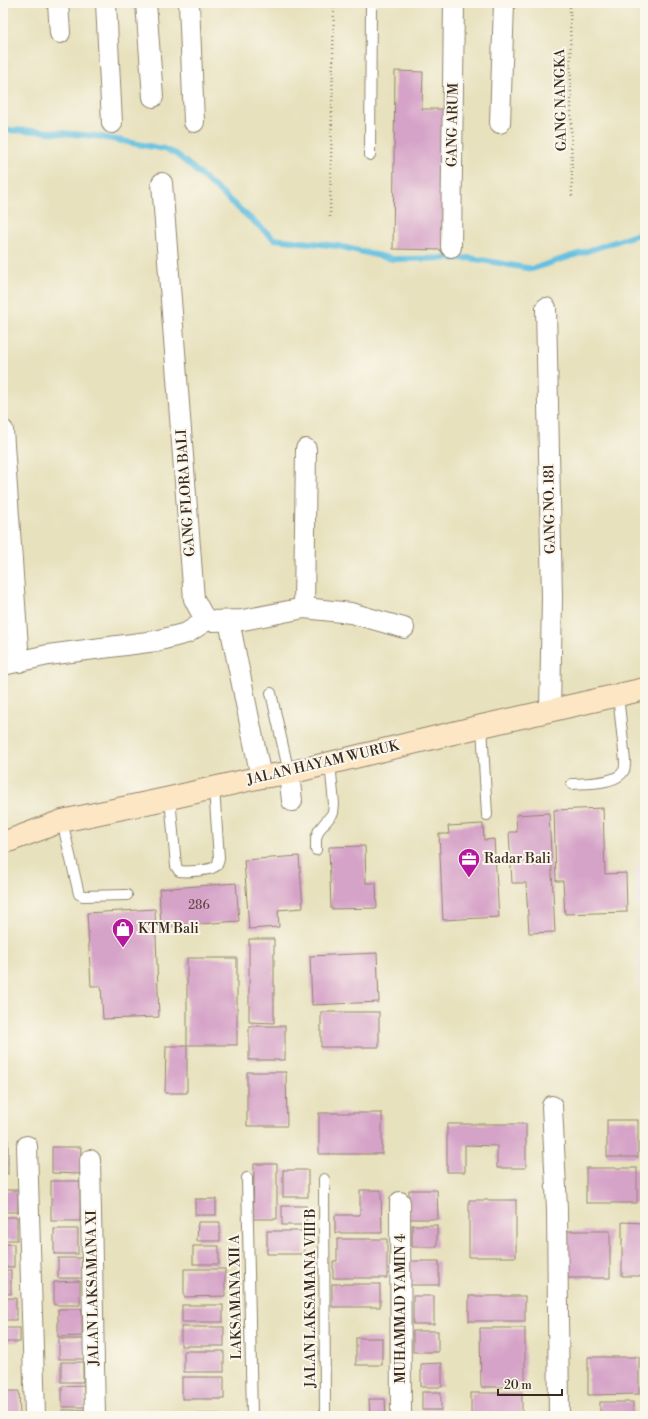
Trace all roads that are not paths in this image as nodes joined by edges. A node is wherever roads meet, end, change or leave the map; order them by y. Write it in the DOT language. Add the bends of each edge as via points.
graph roads {
  1 [pos="58,3"];
  2 [pos="106,3"];
  3 [pos="146,3"];
  4 [pos="189,3"];
  5 [pos="372,3"];
  6 [pos="454,3"];
  7 [pos="504,3"];
  8 [pos="60,33"];
  9 [pos="153,97"];
  10 [pos="194,122"];
  11 [pos="112,123"];
  12 [pos="500,123"];
  13 [pos="370,155"];
  14 [pos="162,182"];
  15 [pos="451,246"];
  16 [pos="546,308"];
  17 [pos="3,430"];
  18 [pos="306,449"];
  19 [pos="304,608"];
  20 [pos="207,620"];
  21 [pos="229,621"];
  22 [pos="404,628"];
  23 [pos="11,664"];
  24 [pos="645,689"];
  25 [pos="271,693"];
  26 [pos="618,695"];
  27 [pos="550,711"];
  28 [pos="482,726"];
  29 [pos="330,763"];
  30 [pos="289,773"];
  31 [pos="261,777"];
  32 [pos="572,784"];
  33 [pos="214,788"];
  34 [pos="170,798"];
  35 [pos="292,801"];
  36 [pos="487,815"];
  37 [pos="62,821"];
  38 [pos="3,843"];
  39 [pos="316,850"];
  40 [pos="127,894"];
  41 [pos="552,1106"];
  42 [pos="27,1146"];
  43 [pos="90,1160"];
  44 [pos="247,1178"];
  45 [pos="324,1180"];
  46 [pos="400,1202"];
  47 [pos="36,1416"];
  48 [pos="95,1416"];
  49 [pos="252,1416"];
  50 [pos="325,1416"];
  51 [pos="401,1416"];
  52 [pos="559,1416"];
  1 -- 8 [label="street"];
  2 -- 11 [label="street"];
  3 -- 9 [label="street"];
  4 -- 10 [label="street"];
  5 -- 13 [label="lane"];
  6 -- 15 [label="street, GANG ARUM"];
  7 -- 12 [label="street"];
  14 -- 20 [label="street, GANG FLORA BALI" via="194,599"];
  16 -- 27 [label="street, GANG NO. 181" via="552,597"];
  17 -- 23 [label="street"];
  18 -- 19 [label="street"];
  19 -- 21 [label="street"];
  19 -- 22 [label="street" via="351,613"];
  20 -- 21 [label="street"];
  20 -- 23 [label="street" via="187,633 156,641 48,655"];
  21 -- 31 [label="street"];
  24 -- 26 [label="main road, JALAN HAYAM WURUK"];
  25 -- 30 [label="lane"];
  26 -- 27 [label="main road, JALAN HAYAM WURUK"];
  26 -- 32 [label="lane" via="624,770 619,777 611,780"];
  27 -- 28 [label="main road, JALAN HAYAM WURUK"];
  28 -- 29 [label="main road, JALAN HAYAM WURUK"];
  28 -- 36 [label="lane"];
  29 -- 30 [label="main road, JALAN HAYAM WURUK"];
  29 -- 39 [label="lane" via="333,813 319,830"];
  30 -- 31 [label="main road, JALAN HAYAM WURUK"];
  30 -- 35 [label="street"];
  31 -- 33 [label="main road, JALAN HAYAM WURUK"];
  33 -- 34 [label="main road, JALAN HAYAM WURUK"];
  33 -- 34 [label="lane" via="219,858 218,864 212,868 184,872 179,871 176,866"];
  34 -- 37 [label="main road, JALAN HAYAM WURUK"];
  37 -- 38 [label="main road, JALAN HAYAM WURUK"];
  37 -- 40 [label="lane" via="79,894"];
  41 -- 52 [label="street" via="557,1209"];
  42 -- 47 [label="street"];
  43 -- 48 [label="street, JALAN LAKSAMANA XI"];
  44 -- 49 [label="lane, LAKSAMANA XII A"];
  45 -- 50 [label="lane, JALAN LAKSAMANA VIII B"];
  46 -- 51 [label="street, MUHAMMAD YAMIN 4"];
}
